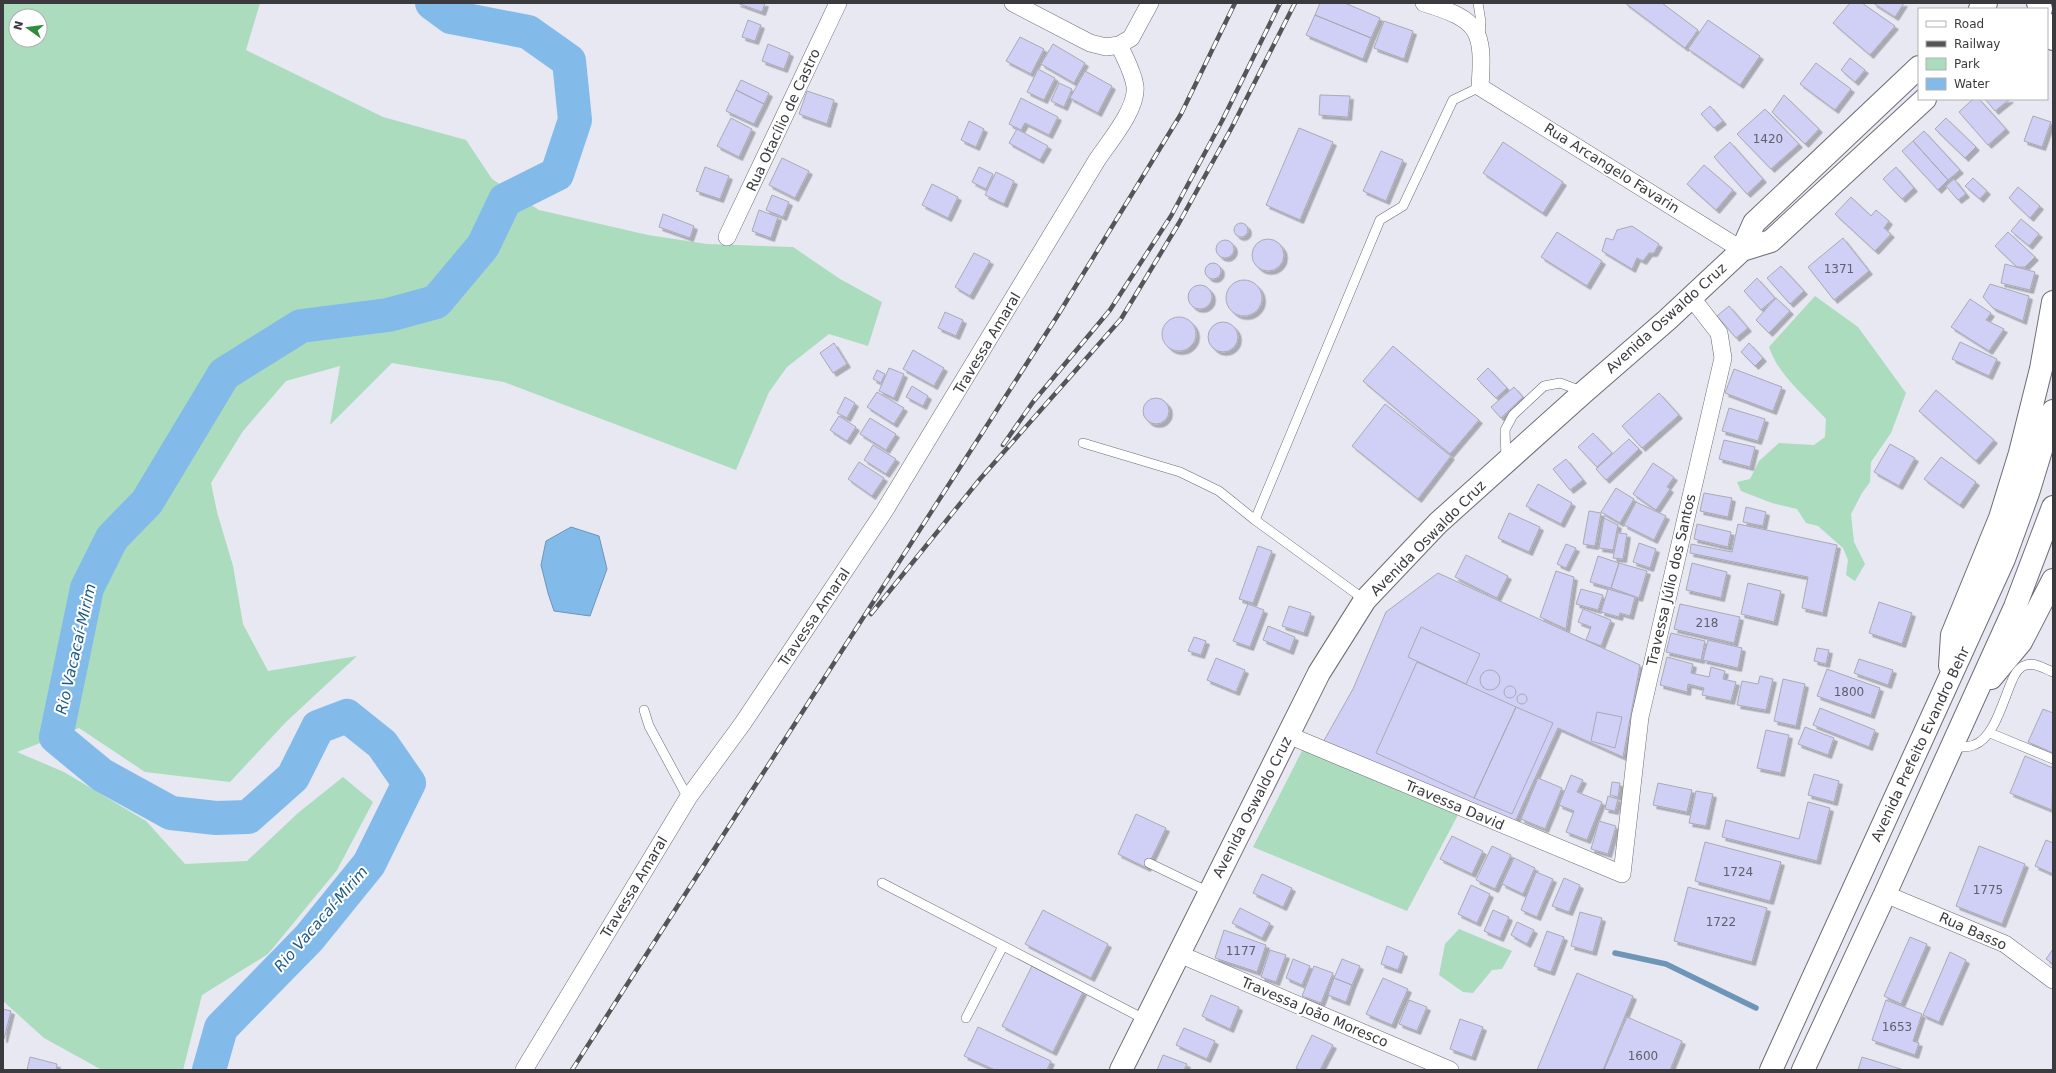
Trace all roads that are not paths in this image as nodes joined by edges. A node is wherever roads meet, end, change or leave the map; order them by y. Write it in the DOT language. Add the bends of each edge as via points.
graph roads {
  1 [pos="838,3"];
  2 [pos="1013,3"];
  3 [pos="1150,3"];
  4 [pos="1424,3"];
  5 [pos="1478,3"];
  6 [pos="2048,27"];
  7 [pos="2053,40"];
  8 [pos="1480,41"];
  9 [pos="1119,45"];
  10 [pos="1918,68"];
  11 [pos="1480,88"];
  12 [pos="1924,100"];
  13 [pos="1848,134"];
  14 [pos="1868,151"];
  15 [pos="727,238"];
  16 [pos="1742,250"];
  17 [pos="1691,297"];
  18 [pos="2053,302"];
  19 [pos="1584,392"];
  20 [pos="2053,411"];
  21 [pos="1083,443"];
  22 [pos="1506,461"];
  23 [pos="2053,507"];
  24 [pos="1255,520"];
  25 [pos="2053,580"];
  26 [pos="1365,600"];
  27 [pos="2053,672"];
  28 [pos="1949,678"];
  29 [pos="1974,697"];
  30 [pos="644,710"];
  31 [pos="1990,733"];
  32 [pos="1288,735"];
  33 [pos="1953,746"];
  34 [pos="2053,759"];
  35 [pos="688,798"];
  36 [pos="1149,863"];
  37 [pos="1622,874"];
  38 [pos="882,884"];
  39 [pos="1210,892"];
  40 [pos="1885,894"];
  41 [pos="1003,946"];
  42 [pos="1179,954"];
  43 [pos="2053,980"];
  44 [pos="966,1018"];
  45 [pos="1146,1020"];
  46 [pos="524,1070"];
  47 [pos="1121,1070"];
  48 [pos="1450,1070"];
  49 [pos="1771,1070"];
  50 [pos="1803,1070"];
  1 -- 15 [label="street, Rua Otacílio de Castro"];
  2 -- 9 [label="street" via="1090,43 1106,47"];
  3 -- 9 [label="street" via="1131,38"];
  4 -- 8 [label="street" via="1452,11 1464,19 1473,26"];
  5 -- 8 [label="lane"];
  6 -- 7 [label="main road"];
  8 -- 11 [label="street" via="1483,55"];
  9 -- 35 [label="street, Travessa Amaral" via="1135,86 1132,102 1122,122 885,510 743,723"];
  10 -- 13 [label="main road, Avenida Oswaldo Cruz"];
  11 -- 16 [label="street, Rua Arcangelo Favarin" via="1497,96"];
  11 -- 24 [label="lane" via="1453,100 1403,206 1380,220"];
  12 -- 14 [label="main road, Avenida Oswaldo Cruz"];
  13 -- 14 [label="main road"];
  13 -- 16 [label="main road, Avenida Oswaldo Cruz" via="1754,222"];
  14 -- 16 [label="main road, Avenida Oswaldo Cruz" via="1771,241"];
  16 -- 17 [label="main road, Avenida Oswaldo Cruz"];
  17 -- 19 [label="main road, Avenida Oswaldo Cruz"];
  17 -- 37 [label="street, Travessa Júlio dos Santos" via="1719,333 1723,358 1640,717"];
  18 -- 28 [label="main road" via="2041,369 2020,453 2000,518 1952,635"];
  19 -- 22 [label="main road, Avenida Oswaldo Cruz"];
  19 -- 22 [label="lane" via="1560,383 1544,386 1513,415 1505,430"];
  20 -- 28 [label="main road, Avenida Prefeito Evandro Behr" via="2004,559"];
  21 -- 24 [label="lane" via="1180,472 1219,491"];
  22 -- 26 [label="main road, Avenida Oswaldo Cruz" via="1438,523"];
  23 -- 29 [label="main road, Avenida Prefeito Evandro Behr" via="2015,607"];
  24 -- 26 [label="lane"];
  25 -- 29 [label="main road" via="2021,642"];
  26 -- 32 [label="main road, Avenida Oswaldo Cruz" via="1319,673"];
  27 -- 31 [label="lane" via="2027,664 2019,668"];
  28 -- 49 [label="main road, Avenida Prefeito Evandro Behr"];
  29 -- 33 [label="main road, Avenida Prefeito Evandro Behr"];
  30 -- 35 [label="lane" via="649,726"];
  31 -- 33 [label="lane" via="1975,745"];
  31 -- 34 [label="lane"];
  32 -- 37 [label="street, Travessa David"];
  32 -- 39 [label="main road, Avenida Oswaldo Cruz"];
  33 -- 40 [label="main road, Avenida Prefeito Evandro Behr"];
  35 -- 46 [label="street, Travessa Amaral"];
  36 -- 39 [label="lane"];
  38 -- 41 [label="lane"];
  39 -- 42 [label="main road, Avenida Oswaldo Cruz"];
  40 -- 43 [label="street, Rua Basso" via="2005,944"];
  40 -- 50 [label="main road, Avenida Prefeito Evandro Behr"];
  41 -- 44 [label="lane"];
  41 -- 45 [label="lane"];
  42 -- 45 [label="main road, Avenida Oswaldo Cruz"];
  42 -- 48 [label="street, Travessa João Moresco"];
  45 -- 47 [label="main road, Avenida Oswaldo Cruz"];
}
